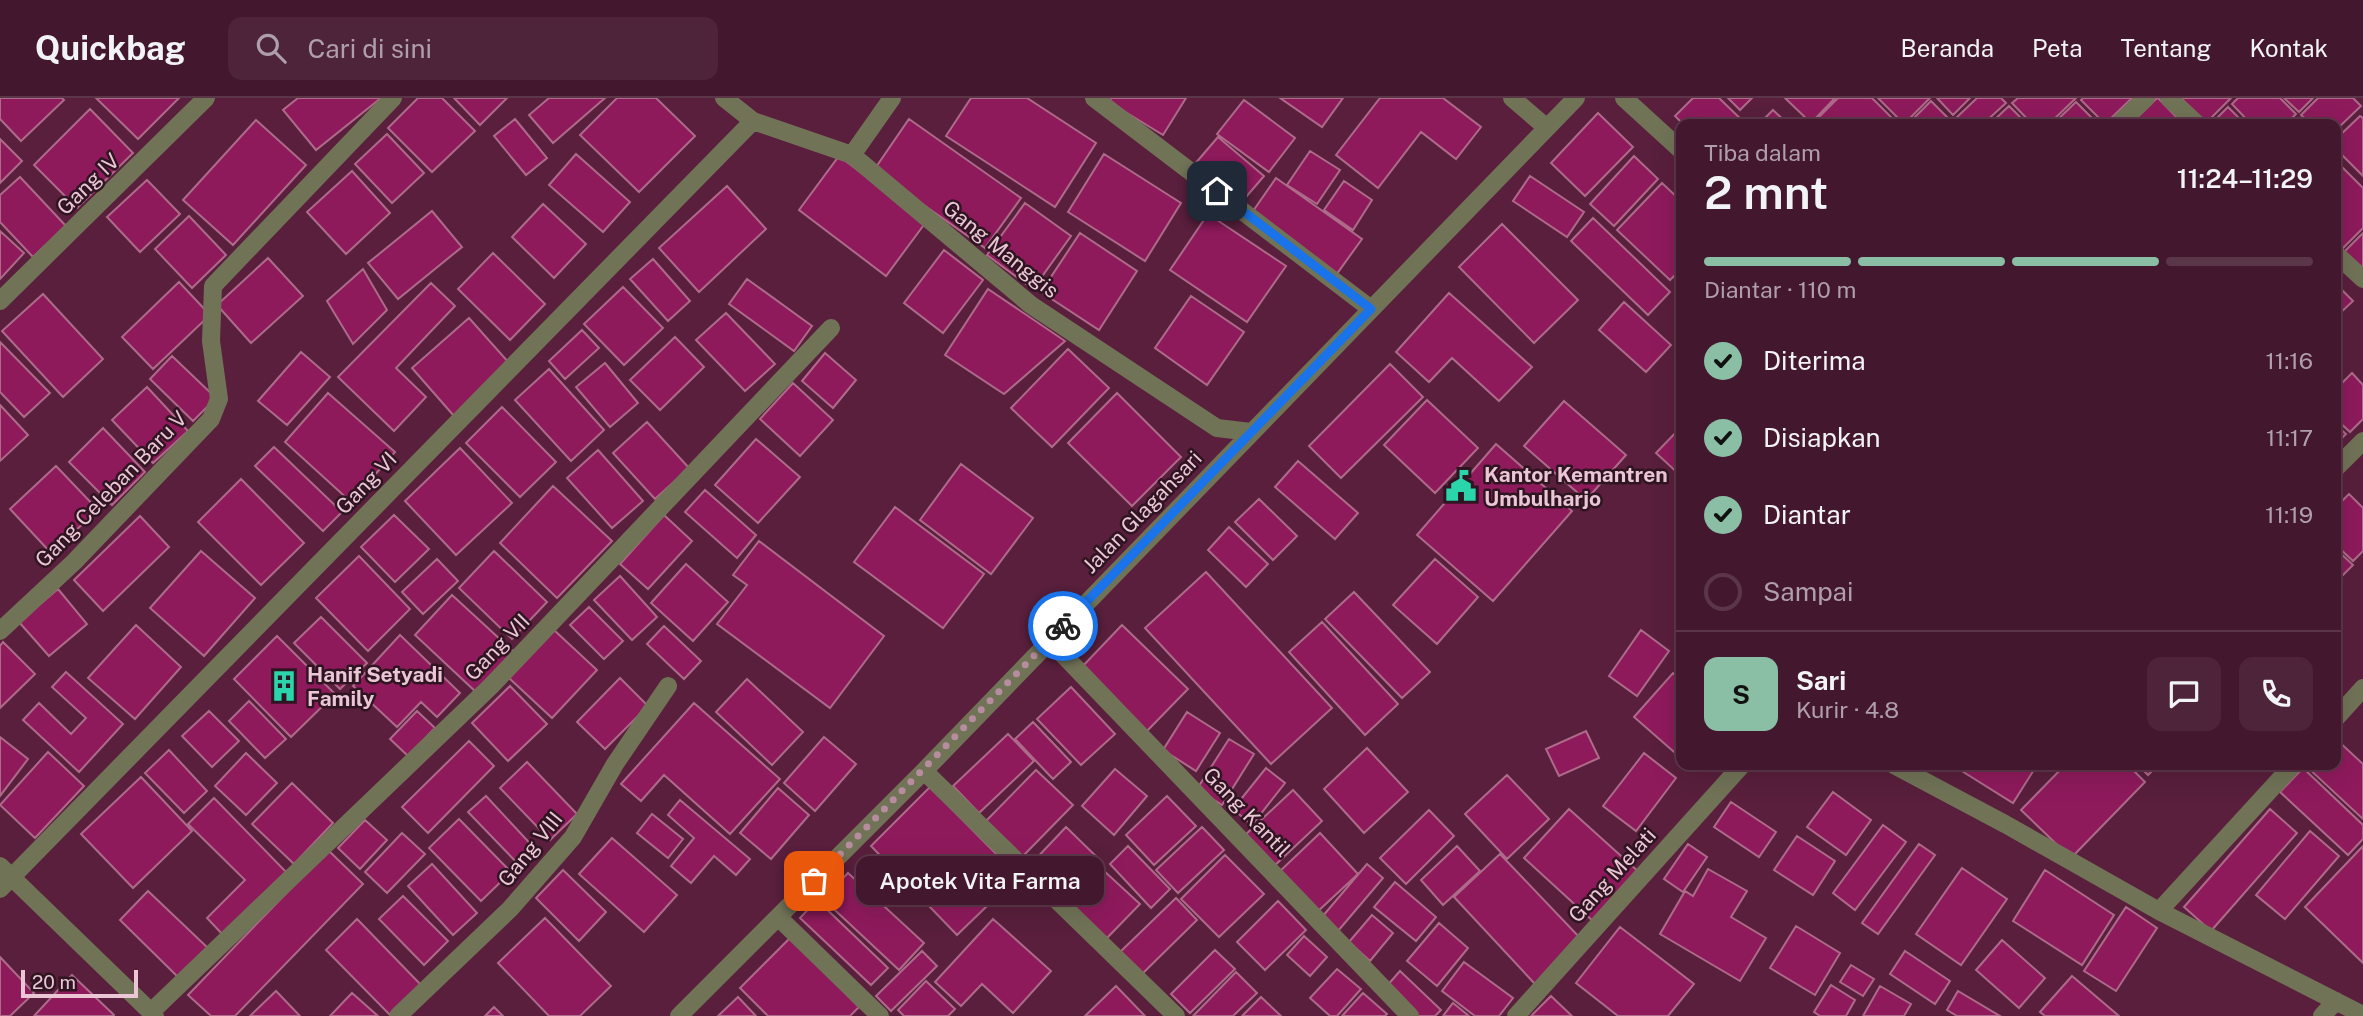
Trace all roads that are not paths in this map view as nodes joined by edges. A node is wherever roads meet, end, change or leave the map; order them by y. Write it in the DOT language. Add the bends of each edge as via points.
graph roads {
  1 [pos="206,98"];
  2 [pos="393,98"];
  3 [pos="723,98"];
  4 [pos="892,98"];
  5 [pos="1094,98"];
  6 [pos="1512,98"];
  7 [pos="1576,98"];
  8 [pos="1624,98"];
  9 [pos="2146,98"];
  10 [pos="2169,98"];
  11 [pos="2124,119"];
  12 [pos="2192,119"];
  13 [pos="753,121"];
  14 [pos="1547,128"];
  15 [pos="1676,146"];
  16 [pos="852,155"];
  17 [pos="2341,259"];
  18 [pos="2363,279"];
  19 [pos="0,301"];
  20 [pos="1371,309"];
  21 [pos="831,328"];
  22 [pos="1251,432"];
  23 [pos="2363,441"];
  24 [pos="2341,463"];
  25 [pos="0,631"];
  26 [pos="1049,640"];
  27 [pos="668,686"];
  28 [pos="2363,688"];
  29 [pos="2341,712"];
  30 [pos="1737,770"];
  31 [pos="1903,770"];
  32 [pos="2288,770"];
  33 [pos="923,771"];
  34 [pos="4,878"];
  35 [pos="2159,911"];
  36 [pos="778,917"];
  37 [pos="2336,1001"];
  38 [pos="153,1014"];
  39 [pos="2363,1015"];
  40 [pos="398,1016"];
  41 [pos="679,1016"];
  42 [pos="880,1016"];
  43 [pos="1176,1016"];
  44 [pos="1410,1016"];
  45 [pos="1516,1016"];
  46 [pos="2322,1016"];
  1 -- 19 [label="street, Gang IV"];
  2 -- 25 [label="street, Gang Celeban Baru V" via="213,286 211,341 219,399 211,419 74,562"];
  3 -- 13 [label="street, Gang Manggis"];
  4 -- 16 [label="street"];
  5 -- 20 [label="street"];
  6 -- 14 [label="street"];
  7 -- 14 [label="street, Jalan Glagahsari"];
  8 -- 15 [label="street"];
  9 -- 11 [label="street"];
  10 -- 12 [label="street"];
  13 -- 16 [label="street, Gang Manggis"];
  13 -- 34 [label="street, Gang VI"];
  14 -- 20 [label="street, Jalan Glagahsari"];
  16 -- 22 [label="street, Gang Manggis" via="1031,305 1217,428"];
  17 -- 18 [label="street"];
  20 -- 22 [label="street, Jalan Glagahsari"];
  21 -- 38 [label="street, Gang VII" via="491,686"];
  22 -- 26 [label="street, Jalan Glagahsari"];
  23 -- 24 [label="street"];
  26 -- 33 [label="street, Jalan Glagahsari"];
  26 -- 44 [label="street, Gang Kantil"];
  27 -- 40 [label="street, Gang VIII" via="573,837 510,909"];
  28 -- 29 [label="street"];
  30 -- 45 [label="street, Gang Melati"];
  31 -- 35 [label="street"];
  32 -- 35 [label="street"];
  33 -- 36 [label="street, Jalan Glagahsari"];
  33 -- 43 [label="street"];
  34 -- 38 [label="street"];
  35 -- 37 [label="street"];
  36 -- 41 [label="street, Jalan Glagahsari"];
  36 -- 42 [label="street"];
  37 -- 39 [label="street"];
  37 -- 46 [label="street"];
}
